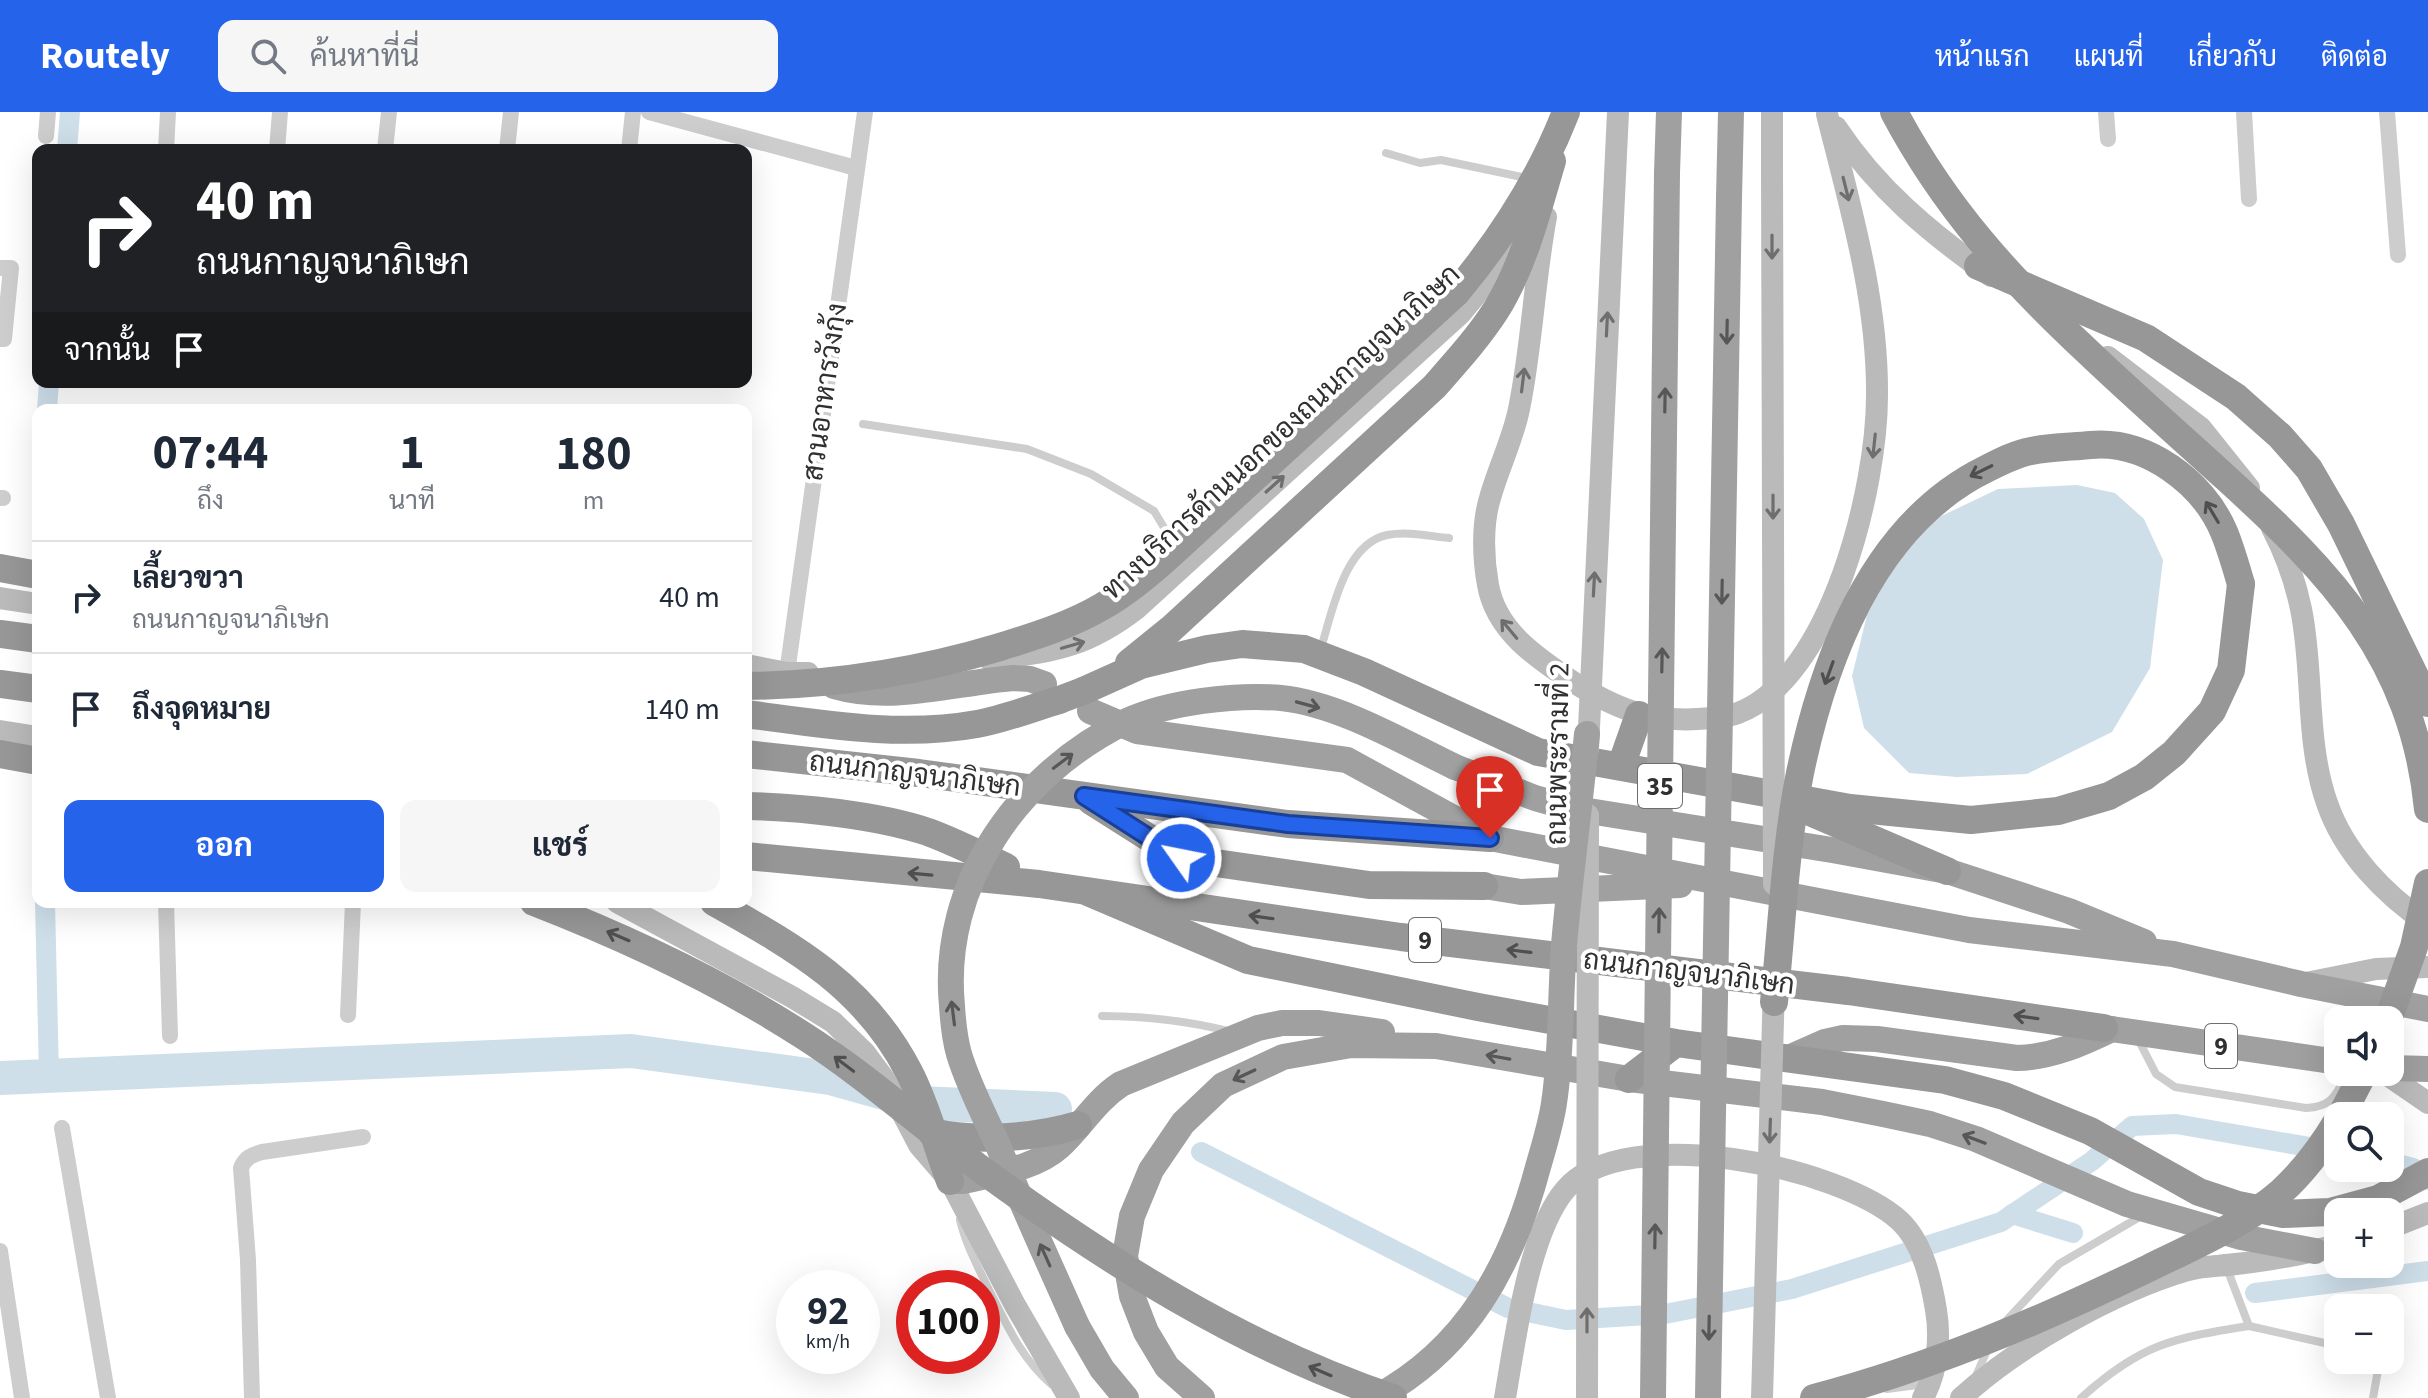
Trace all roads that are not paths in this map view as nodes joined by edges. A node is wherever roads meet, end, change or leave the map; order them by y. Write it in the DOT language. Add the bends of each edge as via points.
graph roads {
  1 [pos="48,112"];
  2 [pos="168,112"];
  3 [pos="280,112"];
  4 [pos="389,112"];
  5 [pos="511,112"];
  6 [pos="633,112"];
  7 [pos="649,112"];
  8 [pos="865,112"];
  9 [pos="1618,112"];
  10 [pos="1669,112"];
  11 [pos="1731,112"];
  12 [pos="1772,112"];
  13 [pos="1894,112"];
  14 [pos="2106,112"];
  15 [pos="2244,112"];
  16 [pos="2387,112"];
  17 [pos="1827,113"];
  18 [pos="1561,117"];
  19 [pos="46,136"];
  20 [pos="2108,139"];
  21 [pos="166,144"];
  22 [pos="277,144"];
  23 [pos="386,144"];
  24 [pos="508,144"];
  25 [pos="630,144"];
  26 [pos="1386,153"];
  27 [pos="856,168"];
  28 [pos="1536,180"];
  29 [pos="2249,199"];
  30 [pos="2398,255"];
  31 [pos="1978,266"];
  32 [pos="0,268"];
  33 [pos="0,339"];
  34 [pos="863,424"];
  35 [pos="1449,538"];
  36 [pos="1186,565"];
  37 [pos="0,568"];
  38 [pos="32,574"];
  39 [pos="0,598"];
  40 [pos="32,603"];
  41 [pos="0,634"];
  42 [pos="32,638"];
  43 [pos="1319,655"];
  44 [pos="752,666"];
  45 [pos="792,673"];
  46 [pos="0,684"];
  47 [pos="752,686"];
  48 [pos="32,688"];
  49 [pos="1076,693"];
  50 [pos="2428,703"];
  51 [pos="752,715"];
  52 [pos="1639,715"];
  53 [pos="0,731"];
  54 [pos="1587,734"];
  55 [pos="32,736"];
  56 [pos="0,754"];
  57 [pos="752,755"];
  58 [pos="32,760"];
  59 [pos="1621,766"];
  60 [pos="1767,793"];
  61 [pos="1084,796"];
  62 [pos="752,806"];
  63 [pos="2428,809"];
  64 [pos="1490,838"];
  65 [pos="752,857"];
  66 [pos="1947,871"];
  67 [pos="1725,883"];
  68 [pos="2428,883"];
  69 [pos="1039,884"];
  70 [pos="1484,886"];
  71 [pos="1088,892"];
  72 [pos="166,908"];
  73 [pos="353,908"];
  74 [pos="548,908"];
  75 [pos="628,908"];
  76 [pos="725,908"];
  77 [pos="2428,924"];
  78 [pos="2173,954"];
  79 [pos="2428,967"];
  80 [pos="2301,984"];
  81 [pos="1774,1002"];
  82 [pos="2393,1006"];
  83 [pos="2428,1009"];
  84 [pos="348,1015"];
  85 [pos="1102,1016"];
  86 [pos="2117,1030"];
  87 [pos="1244,1035"];
  88 [pos="170,1036"];
  89 [pos="1676,1043"];
  90 [pos="1436,1046"];
  91 [pos="1791,1057"];
  92 [pos="2324,1060"];
  93 [pos="2404,1068"];
  94 [pos="2428,1069"];
  95 [pos="1629,1079"];
  96 [pos="2340,1086"];
  97 [pos="2403,1086"];
  98 [pos="2428,1103"];
  99 [pos="1078,1125"];
  100 [pos="62,1128"];
  101 [pos="926,1133"];
  102 [pos="363,1137"];
  103 [pos="2324,1140"];
  104 [pos="2428,1172"];
  105 [pos="950,1181"];
  106 [pos="2151,1211"];
  107 [pos="2425,1214"];
  108 [pos="2404,1222"];
  109 [pos="2324,1248"];
  110 [pos="2324,1249"];
  111 [pos="0,1251"];
  112 [pos="2229,1276"];
  113 [pos="2249,1326"];
  114 [pos="2324,1343"];
  115 [pos="2377,1374"];
  116 [pos="1927,1391"];
  117 [pos="1966,1394"];
  118 [pos="22,1398"];
  119 [pos="108,1398"];
  120 [pos="252,1398"];
  121 [pos="1068,1398"];
  122 [pos="1126,1398"];
  123 [pos="1202,1398"];
  124 [pos="1375,1398"];
  125 [pos="1393,1398"];
  126 [pos="1505,1398"];
  127 [pos="1587,1398"];
  128 [pos="1653,1398"];
  129 [pos="1708,1398"];
  130 [pos="1762,1398"];
  131 [pos="1814,1398"];
  132 [pos="1834,1398"];
  133 [pos="2081,1398"];
  134 [pos="2373,1398"];
  1 -- 19 [label="street"];
  2 -- 21 [label="street"];
  3 -- 22 [label="street"];
  4 -- 23 [label="street"];
  5 -- 24 [label="street"];
  6 -- 25 [label="street"];
  7 -- 27 [label="street"];
  8 -- 27 [label="street, สวนอาหารวังกุ้ง"];
  54 -- 9 [label="main road, ถนนพระรามที่ 2, one-way, bridge"];
  128 -- 10 [label="highway, 35, one-way, bridge"];
  11 -- 129 [label="highway, 35, one-way, bridge"];
  12 -- 81 [label="main road, one-way, bridge"];
  13 -- 63 [label="highway, bridge" via="1949,204 1998,262 2085,350 2298,545 2347,602 2375,645 2407,714"];
  14 -- 20 [label="street"];
  15 -- 29 [label="street"];
  16 -- 30 [label="street"];
  17 -- 31 [label="main road" via="1890,195"];
  17 -- 52 [label="main road, one-way" via="1858,236 1876,343 1874,451 1852,548 1817,632 1771,693 1739,713 1714,718"];
  18 -- 28 [label="main road, ทางบริการด้านนอกของถนนกาญจนาภิเษก"];
  18 -- 47 [label="highway, bridge" via="1540,173 1456,293 1124,593 1052,630 948,662 859,679"];
  18 -- 49 [label="highway" via="1518,267 1469,348 1434,387 1171,629"];
  52 -- 18 [label="main road, one-way" via="1605,702 1531,652 1503,624 1488,588 1488,503 1519,410"];
  26 -- 28 [label="lane"];
  27 -- 45 [label="street, สวนอาหารวังกุ้ง"];
  36 -- 28 [label="main road, ทางบริการด้านนอกของถนนกาญจนาภิเษก, one-way" via="1461,313 1510,246"];
  31 -- 50 [label="highway" via="2146,338 2236,397 2280,436 2309,469 2341,524"];
  31 -- 77 [label="main road" via="2176,407 2225,454 2259,500 2285,555 2301,610 2327,804 2346,842 2374,879"];
  32 -- 33 [label="street" via="11,268"];
  34 -- 36 [label="lane" via="1027,449 1091,474 1154,511"];
  35 -- 43 [label="lane" via="1408,533 1367,544 1341,583"];
  45 -- 36 [label="main road, ทางบริการด้านนอกของถนนกาญจนาภิเษก, one-way" via="960,665 1079,644 1110,630"];
  37 -- 38 [label="highway"];
  39 -- 40 [label="main road"];
  41 -- 42 [label="highway"];
  43 -- 49 [label="highway" via="1242,644 1218,647 1175,655"];
  43 -- 59 [label="highway" via="1538,752"];
  44 -- 45 [label="main road, ทางบริการด้านนอกของถนนกาญจนาภิเษก"];
  45 -- 49 [label="highway" via="845,689 903,693 1013,678"];
  46 -- 48 [label="highway"];
  49 -- 51 [label="highway" via="978,724 912,731"];
  49 -- 64 [label="highway" via="1111,722 1137,731 1347,760"];
  52 -- 59 [label="highway"];
  53 -- 55 [label="main road"];
  54 -- 124 [label="highway, bridge" via="1554,1103 1528,1204 1510,1252 1455,1338"];
  127 -- 54 [label="main road, ถนนพระรามที่ 2, one-way, bridge"];
  56 -- 58 [label="highway"];
  57 -- 61 [label="highway, ถนนกาญจนาภิเษก"];
  59 -- 60 [label="highway"];
  60 -- 66 [label="highway"];
  60 -- 81 [label="highway, one-way, bridge" via="1850,808 1971,820 2058,811 2109,796 2144,777 2212,711 2231,670 2241,584 2223,530 2203,496 2140,451 2108,443 2030,451 2001,461 1958,483 1919,515 1867,585 1808,738 1798,791"];
  61 -- 64 [label="highway, ถนนกาญจนาภิเษก" via="1288,824"];
  61 -- 70 [label="highway, ถนนกาญจนาภิเษก" via="1181,858 1369,885"];
  62 -- 69 [label="highway, ถนนกาญจนาภิเษก / 9" via="897,824 950,841"];
  64 -- 67 [label="highway, ถนนกาญจนาภิเษก"];
  69 -- 65 [label="highway, ถนนกาญจนาภิเษก / 9, one-way"];
  66 -- 78 [label="highway" via="2069,911"];
  122 -- 66 [label="highway, one-way, bridge" via="1077,1326 959,1054 952,1004 953,947 967,888 988,845 1025,796 1082,746 1129,720 1176,706 1283,698 1350,718 1455,767 1570,808"];
  67 -- 70 [label="highway, ถนนกาญจนาภิเษก" via="1521,892"];
  67 -- 78 [label="highway, ถนนกาญจนาภิเษก" via="1969,930"];
  68 -- 82 [label="highway, bridge" via="2414,947"];
  69 -- 71 [label="highway, ถนนกาญจนาภิเษก / 9"];
  86 -- 71 [label="highway, ถนนกาญจนาภิเษก / 9, one-way"];
  71 -- 89 [label="highway" via="1248,960"];
  72 -- 88 [label="street"];
  73 -- 84 [label="street"];
  125 -- 74 [label="highway, one-way, bridge" via="1285,1355 1197,1310 1026,1201 843,1063 771,1016 670,960"];
  75 -- 101 [label="main road, bridge" via="833,1022 865,1053"];
  76 -- 101 [label="highway" via="782,939 842,985 887,1036 910,1074"];
  78 -- 80 [label="highway, ถนนกาญจนาภิเษก"];
  79 -- 80 [label="main road" via="2376,969"];
  80 -- 83 [label="highway, ถนนกาญจนาภิเษก"];
  81 -- 130 [label="main road, one-way, bridge"];
  85 -- 87 [label="lane" via="1186,1022"];
  86 -- 91 [label="highway" via="2036,1057 1851,1038 1825,1042"];
  86 -- 92 [label="highway, ถนนกาญจนาภิเษก / 9"];
  86 -- 96 [label="lane" via="2156,1074 2175,1087 2306,1108 2320,1107"];
  87 -- 90 [label="highway" via="1282,1023 1319,1023 1402,1035"];
  87 -- 99 [label="highway" via="1121,1084"];
  89 -- 91 [label="highway"];
  89 -- 95 [label="highway"];
  95 -- 90 [label="highway, one-way"];
  90 -- 123 [label="highway, one-way" via="1351,1045 1283,1057 1223,1085 1183,1123 1151,1170 1132,1216 1125,1256 1132,1296 1167,1367"];
  91 -- 104 [label="highway" via="1945,1080 2004,1096 2090,1131 2199,1192 2283,1214 2330,1212 2378,1199"];
  93 -- 94 [label="highway"];
  106 -- 95 [label="highway, one-way" via="1930,1124 1822,1102"];
  97 -- 98 [label="main road"];
  99 -- 101 [label="highway" via="1032,1135"];
  99 -- 105 [label="highway" via="1044,1157"];
  100 -- 119 [label="street"];
  101 -- 105 [label="highway"];
  102 -- 120 [label="street" via="262,1152 251,1155 241,1168"];
  103 -- 131 [label="highway, bridge" via="2279,1194 2187,1250 1983,1344"];
  105 -- 121 [label="main road"];
  106 -- 109 [label="highway" via="2241,1237"];
  106 -- 117 [label="lane" via="2059,1264 2038,1284 1992,1337"];
  107 -- 108 [label="main road"];
  110 -- 112 [label="main road"];
  111 -- 118 [label="street"];
  112 -- 113 [label="lane"];
  112 -- 117 [label="main road" via="2190,1270 2081,1316"];
  113 -- 114 [label="lane"];
  113 -- 133 [label="lane" via="2156,1345 2123,1362"];
  115 -- 134 [label="lane"];
  116 -- 126 [label="main road" via="1938,1321 1931,1278 1903,1224 1856,1192 1791,1170 1709,1156 1656,1155 1594,1168 1566,1188 1546,1219 1524,1293"];
  116 -- 132 [label="lane"];
}
